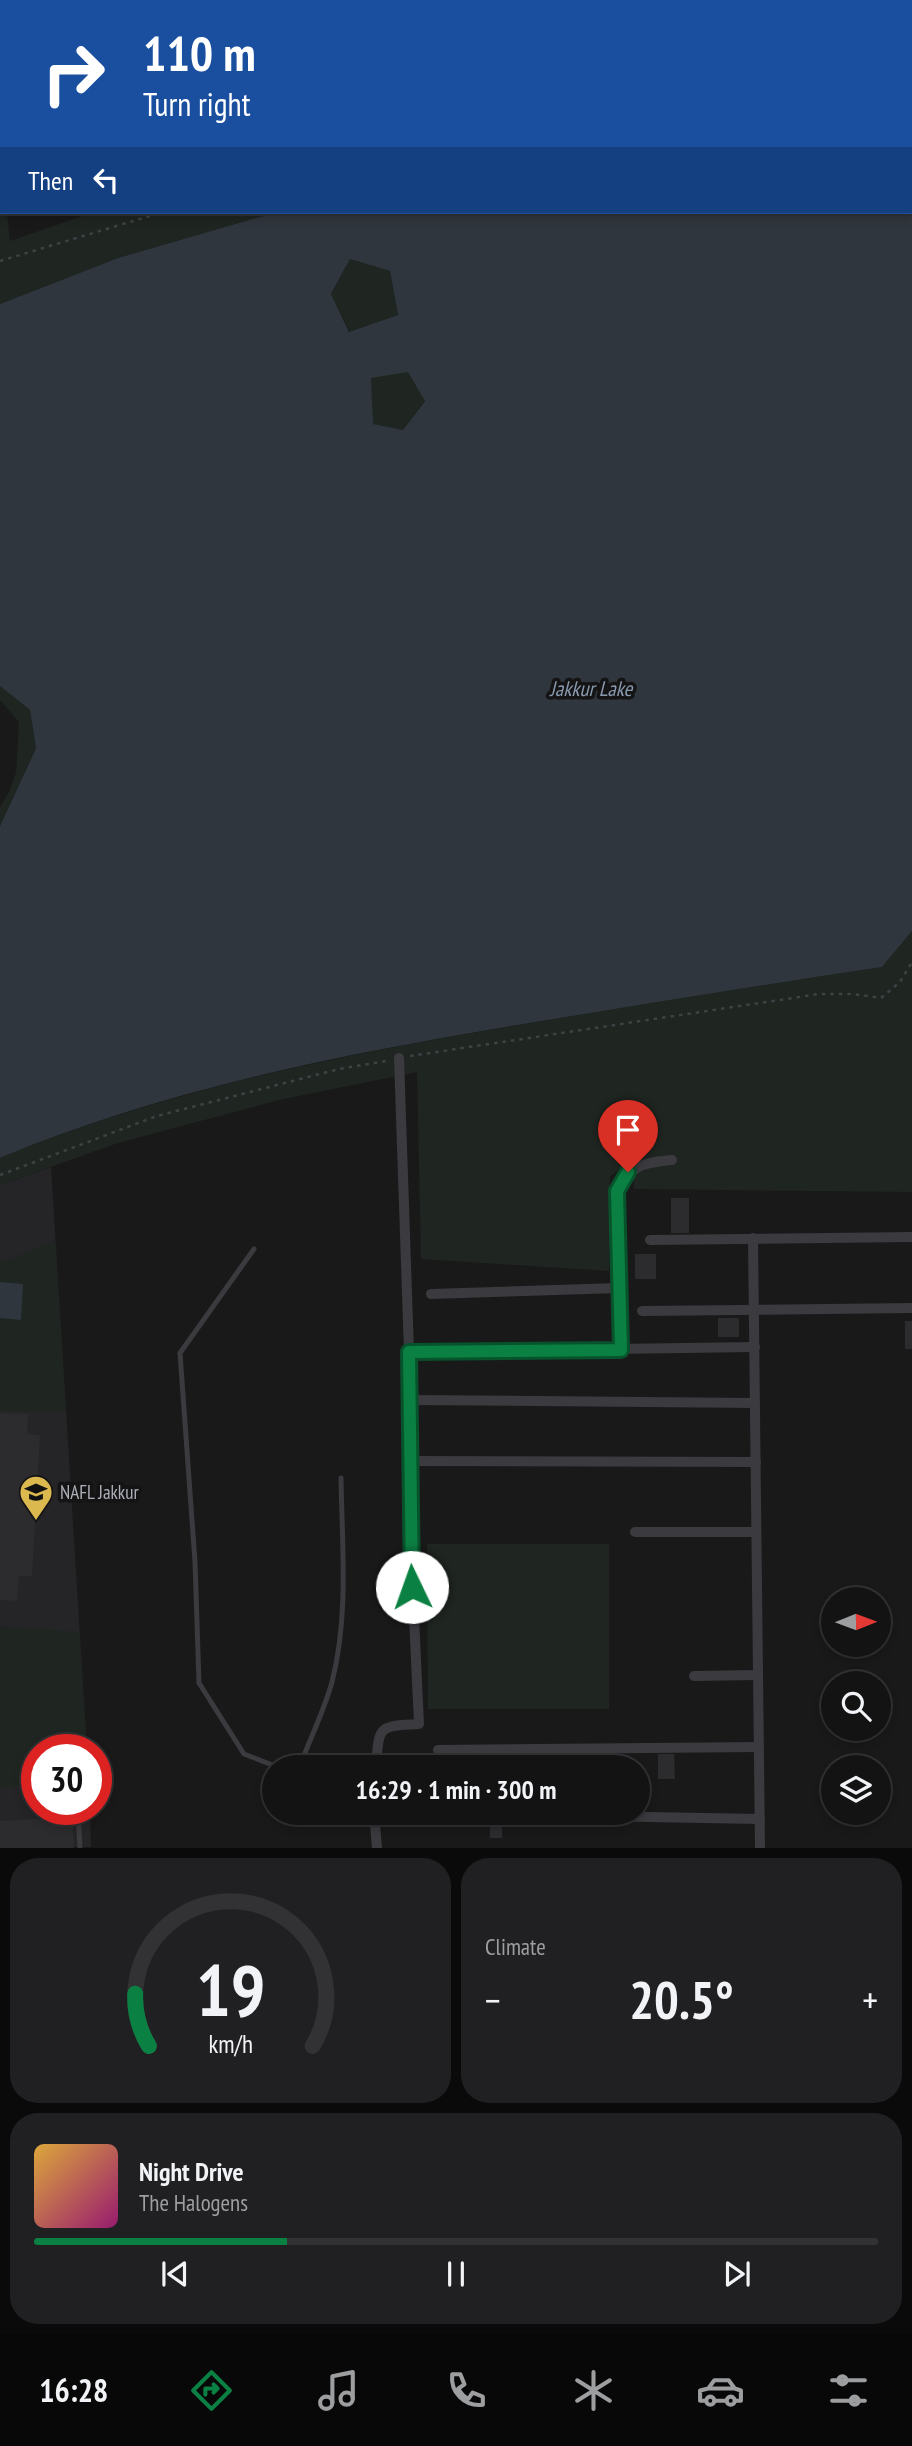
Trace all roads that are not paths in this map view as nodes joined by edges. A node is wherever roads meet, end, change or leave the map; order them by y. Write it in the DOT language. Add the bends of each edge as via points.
graph roads {
  1 [pos="399,1058"];
  2 [pos="672,1160"];
  3 [pos="912,1237"];
  4 [pos="753,1238"];
  5 [pos="650,1240"];
  6 [pos="254,1250"];
  7 [pos="619,1288"];
  8 [pos="431,1294"];
  9 [pos="912,1308"];
  10 [pos="754,1310"];
  11 [pos="642,1311"];
  12 [pos="755,1347"];
  13 [pos="621,1350"];
  14 [pos="409,1352"];
  15 [pos="411,1400"];
  16 [pos="755,1403"];
  17 [pos="409,1461"];
  18 [pos="756,1462"];
  19 [pos="341,1478"];
  20 [pos="635,1532"];
  21 [pos="756,1532"];
  22 [pos="757,1675"];
  23 [pos="694,1676"];
  24 [pos="759,1747"];
  25 [pos="438,1750"];
  26 [pos="304,1755"];
  27 [pos="377,1755"];
  28 [pos="262,1761"];
  29 [pos="650,1817"];
  30 [pos="760,1819"];
  31 [pos="79,1825"];
  32 [pos="375,1825"];
  33 [pos="80,1847"];
  34 [pos="377,1847"];
  35 [pos="760,1847"];
  1 -- 14 [label="street"];
  2 -- 7 [label="street" via="646,1162 628,1172 617,1191"];
  3 -- 4 [label="street"];
  4 -- 5 [label="street"];
  4 -- 10 [label="street"];
  6 -- 28 [label="lane" via="180,1353 199,1683 244,1754"];
  7 -- 8 [label="street"];
  7 -- 13 [label="street"];
  9 -- 10 [label="street"];
  10 -- 11 [label="street"];
  10 -- 12 [label="street"];
  12 -- 13 [label="street"];
  12 -- 16 [label="street"];
  13 -- 14 [label="street"];
  14 -- 15 [label="street"];
  15 -- 16 [label="street"];
  15 -- 17 [label="street"];
  16 -- 18 [label="street"];
  17 -- 18 [label="street"];
  17 -- 27 [label="street" via="419,1724 387,1726 378,1739"];
  18 -- 21 [label="street"];
  19 -- 26 [label="lane" via="340,1641 331,1684"];
  20 -- 21 [label="street"];
  21 -- 22 [label="street"];
  22 -- 23 [label="street"];
  22 -- 24 [label="street"];
  24 -- 25 [label="street"];
  24 -- 30 [label="street"];
  29 -- 30 [label="street"];
  30 -- 35 [label="street"];
  31 -- 33 [label="lane"];
  32 -- 34 [label="street"];
}
